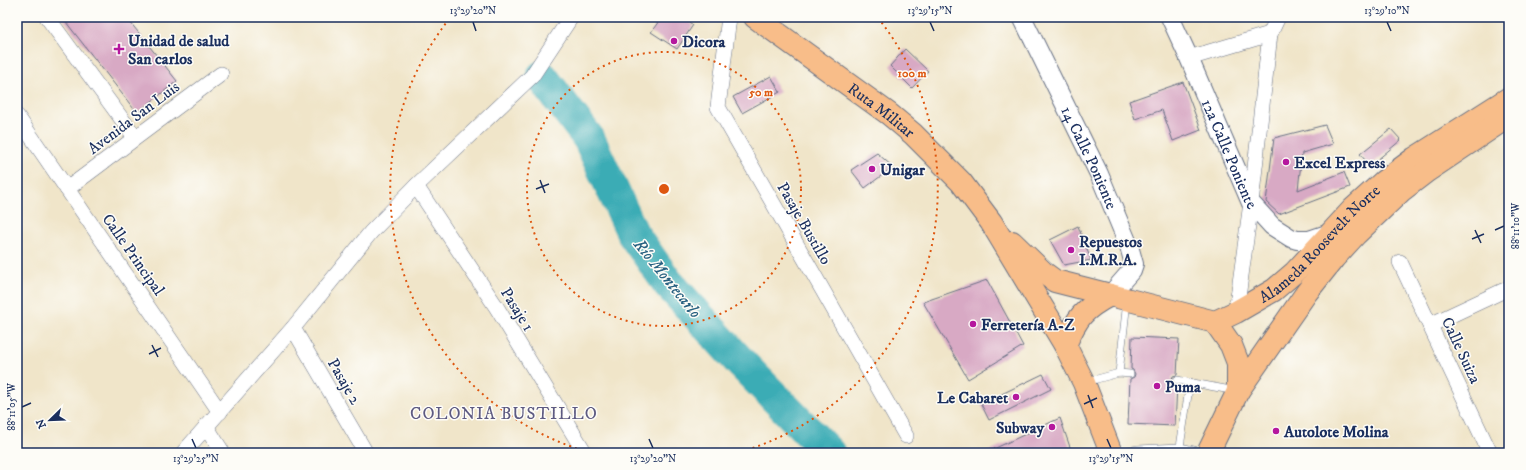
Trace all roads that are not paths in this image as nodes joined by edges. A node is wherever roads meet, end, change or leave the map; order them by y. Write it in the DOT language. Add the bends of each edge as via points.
graph roads {
  1 [pos="47,17"];
  2 [pos="571,17"];
  3 [pos="729,17"];
  4 [pos="755,17"];
  5 [pos="1022,17"];
  6 [pos="1170,17"];
  7 [pos="1278,17"];
  8 [pos="770,23"];
  9 [pos="1270,34"];
  10 [pos="1189,58"];
  11 [pos="221,74"];
  12 [pos="1509,98"];
  13 [pos="17,116"];
  14 [pos="1509,116"];
  15 [pos="135,137"];
  16 [pos="416,186"];
  17 [pos="67,189"];
  18 [pos="1251,203"];
  19 [pos="991,222"];
  20 [pos="1330,233"];
  21 [pos="1400,262"];
  22 [pos="1509,288"];
  23 [pos="1118,298"];
  24 [pos="1236,312"];
  25 [pos="1215,322"];
  26 [pos="1430,325"];
  27 [pos="293,328"];
  28 [pos="1065,344"];
  29 [pos="1119,373"];
  30 [pos="1130,374"];
  31 [pos="1177,380"];
  32 [pos="1190,382"];
  33 [pos="1084,383"];
  34 [pos="1238,391"];
  35 [pos="220,412"];
  36 [pos="206,426"];
  37 [pos="906,436"];
  38 [pos="1180,447"];
  39 [pos="183,453"];
  40 [pos="223,453"];
  41 [pos="366,453"];
  42 [pos="585,453"];
  43 [pos="1111,453"];
  44 [pos="1117,453"];
  45 [pos="1207,453"];
  46 [pos="1490,453"];
  1 -- 15 [label="street"];
  2 -- 16 [label="street" via="532,76"];
  3 -- 37 [label="street, Pasaje Bustillo" via="718,107"];
  4 -- 8 [label="main road, Ruta Militar"];
  5 -- 23 [label="street, 14 Calle Poniente" via="1099,174 1129,246 1134,264"];
  6 -- 10 [label="street, 12a Calle Poniente"];
  7 -- 9 [label="street"];
  8 -- 19 [label="main road, Ruta Militar" via="913,134 961,182"];
  9 -- 10 [label="street"];
  9 -- 18 [label="street"];
  10 -- 18 [label="street, 12a Calle Poniente"];
  11 -- 15 [label="street, Avenida San Luis"];
  12 -- 20 [label="main road, Alameda Roosevelt Norte" via="1415,158 1384,181"];
  13 -- 17 [label="street, Calle Principal"];
  14 -- 34 [label="main road, Alameda Roosevelt Norte" via="1400,191 1356,234 1307,292"];
  15 -- 17 [label="street, Avenida San Luis"];
  16 -- 27 [label="street" via="372,232"];
  16 -- 42 [label="street, Pasaje 1" via="497,308"];
  17 -- 35 [label="street, Calle Principal"];
  18 -- 20 [label="street, 12a Calle Poniente" via="1272,226 1291,238 1309,240"];
  18 -- 24 [label="street"];
  19 -- 23 [label="main road, Ruta Militar" via="1055,281"];
  19 -- 28 [label="main road, Ruta Militar"];
  20 -- 24 [label="main road, Alameda Roosevelt Norte" via="1295,272 1274,290"];
  21 -- 26 [label="street, Calle Suiza"];
  22 -- 26 [label="street"];
  23 -- 25 [label="main road"];
  23 -- 28 [label="main road" via="1096,302 1083,313 1074,323"];
  23 -- 29 [label="lane"];
  24 -- 25 [label="main road, Alameda Roosevelt Norte"];
  25 -- 34 [label="main road" via="1231,345 1238,363"];
  26 -- 46 [label="street, Calle Suiza"];
  27 -- 35 [label="street"];
  27 -- 41 [label="street, Pasaje 2"];
  28 -- 33 [label="main road, Ruta Militar"];
  29 -- 30 [label="lane"];
  29 -- 33 [label="lane"];
  31 -- 32 [label="lane"];
  32 -- 34 [label="lane"];
  32 -- 38 [label="lane"];
  33 -- 43 [label="main road, Ruta Militar"];
  34 -- 45 [label="main road, Alameda Roosevelt Norte"];
  35 -- 36 [label="street"];
  36 -- 39 [label="street"];
  36 -- 40 [label="street"];
  38 -- 44 [label="lane"];
  38 -- 45 [label="lane"];
}
